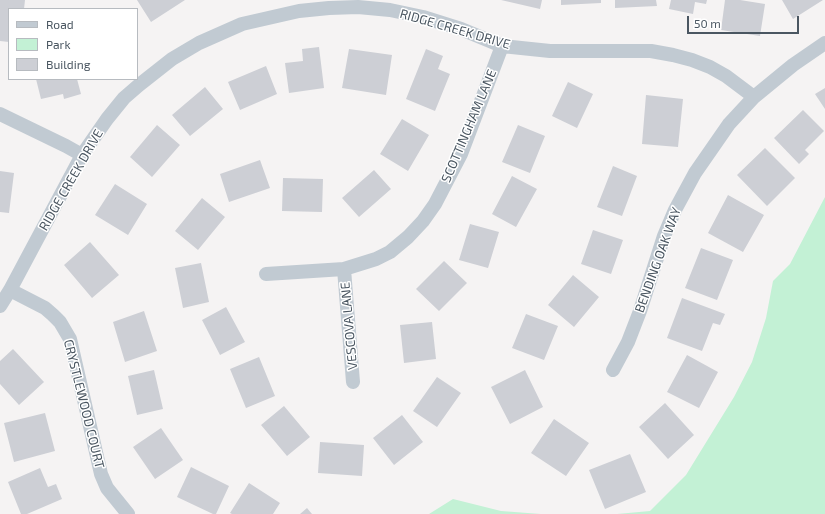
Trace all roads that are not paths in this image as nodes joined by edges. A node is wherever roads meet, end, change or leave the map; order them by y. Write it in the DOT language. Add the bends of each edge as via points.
graph roads {
  1 [pos="825,43"];
  2 [pos="502,46"];
  3 [pos="754,97"];
  4 [pos="0,114"];
  5 [pos="82,155"];
  6 [pos="344,269"];
  7 [pos="266,274"];
  8 [pos="10,290"];
  9 [pos="0,306"];
  10 [pos="613,370"];
  11 [pos="353,382"];
  12 [pos="128,514"];
  1 -- 3 [label="street, BENDING OAK WAY"];
  2 -- 3 [label="street, RIDGE CREEK DRIVE" via="550,51 651,52 673,55 710,67"];
  2 -- 5 [label="street, RIDGE CREEK DRIVE" via="461,29 390,10 329,8 264,18 242,24 199,43 172,59 124,98"];
  2 -- 6 [label="street, SCOTTINGHAM LANE" via="461,154 435,204 408,237 390,252"];
  3 -- 10 [label="street, BENDING OAK WAY" via="729,124 681,198 664,236 628,342"];
  4 -- 5 [label="street"];
  5 -- 8 [label="street, RIDGE CREEK DRIVE"];
  6 -- 7 [label="street, SCOTTINGHAM LANE"];
  6 -- 11 [label="street, VESCOVA LANE"];
  8 -- 9 [label="street, RIDGE CREEK DRIVE"];
  8 -- 12 [label="street, CRYSTLEWOOD COURT" via="45,308 60,322 70,339 101,474 107,488"];
}
